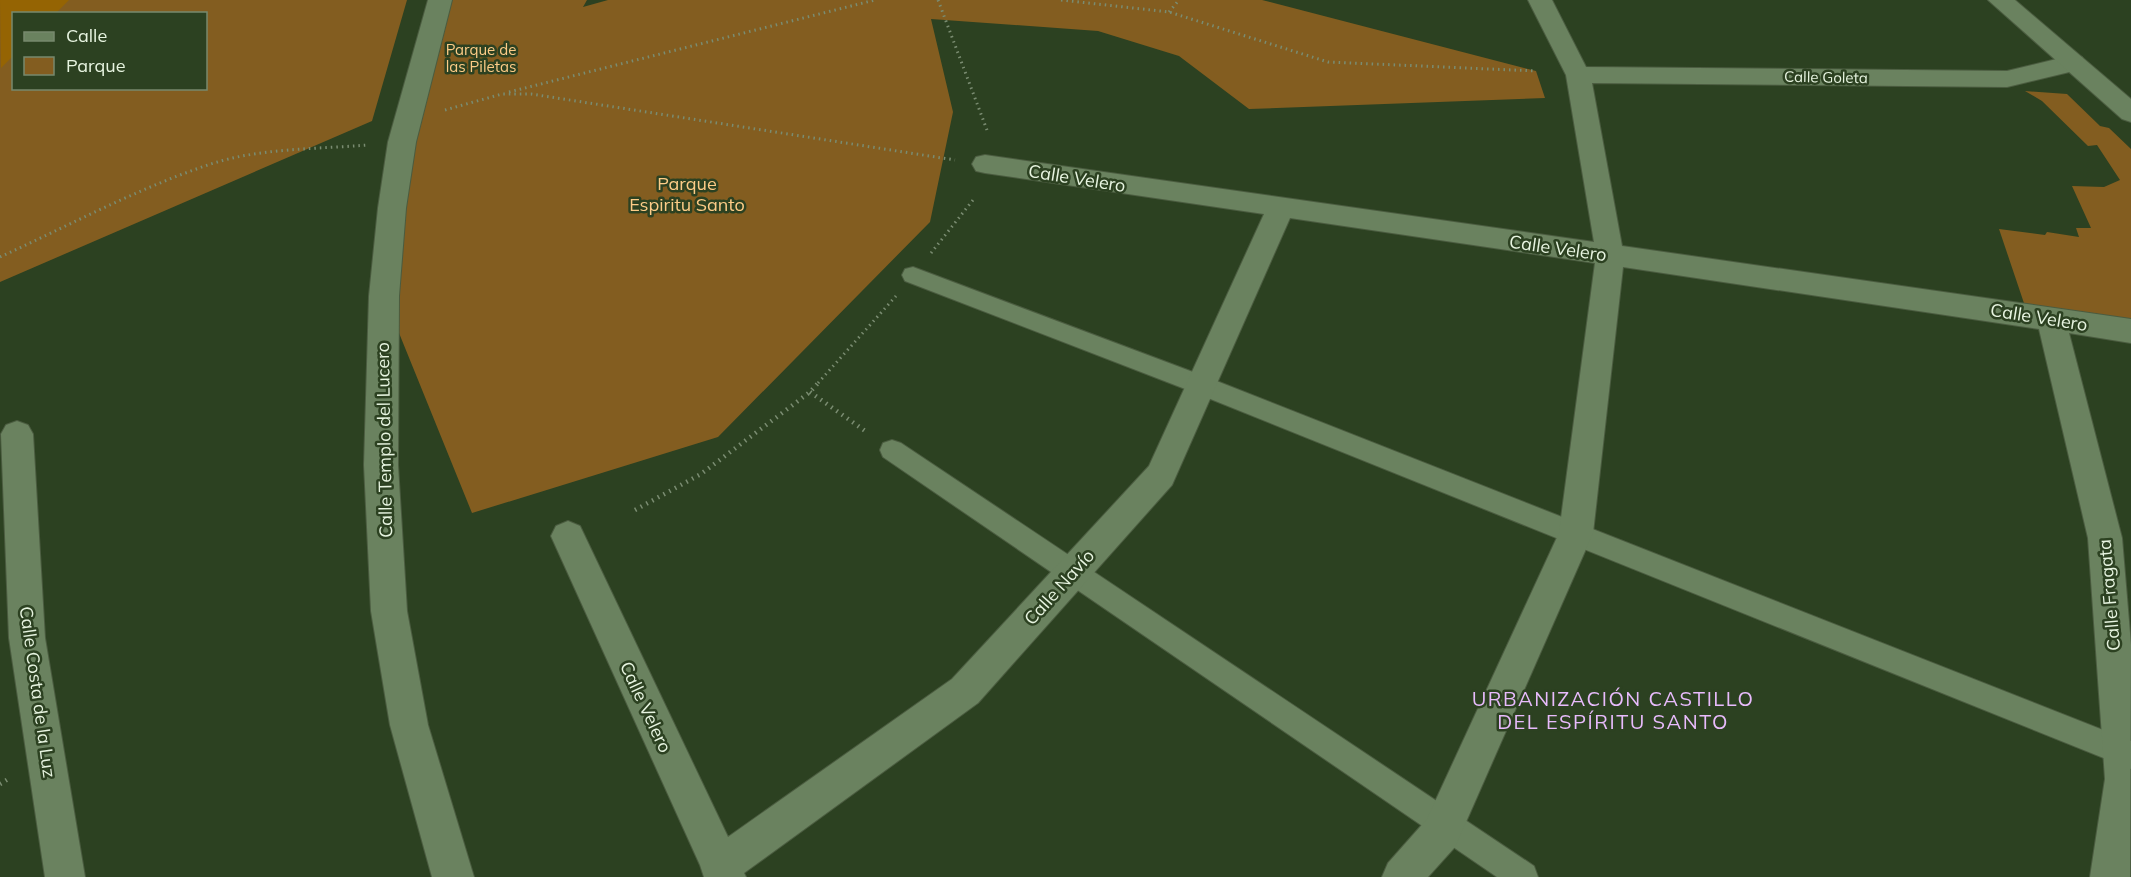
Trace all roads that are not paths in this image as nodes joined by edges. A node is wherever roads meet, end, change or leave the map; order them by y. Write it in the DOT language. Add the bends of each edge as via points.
graph roads {
  1 [pos="440,0"];
  2 [pos="1540,0"];
  3 [pos="2000,0"];
  4 [pos="2073,63"];
  5 [pos="1578,75"];
  6 [pos="2131,113"];
  7 [pos="985,164"];
  8 [pos="1281,209"];
  9 [pos="1610,255"];
  10 [pos="914,275"];
  11 [pos="2051,319"];
  12 [pos="2131,332"];
  13 [pos="1201,386"];
  14 [pos="17,434"];
  15 [pos="892,450"];
  16 [pos="1575,534"];
  17 [pos="568,536"];
  18 [pos="1073,572"];
  19 [pos="2126,753"];
  20 [pos="1445,824"];
  21 [pos="722,872"];
  22 [pos="65,877"];
  23 [pos="453,877"];
  24 [pos="1402,877"];
  25 [pos="1523,877"];
  26 [pos="2110,877"];
  1 -- 23 [label="street, Calle Templo del Lucero" via="405,131 392,208 384,296 381,465 389,611 409,725"];
  2 -- 5 [label="street"];
  3 -- 4 [label="street"];
  4 -- 5 [label="street, Calle Goleta" via="2007,79"];
  4 -- 6 [label="street"];
  5 -- 9 [label="street"];
  7 -- 8 [label="street, Calle Velero"];
  8 -- 9 [label="street, Calle Velero"];
  8 -- 13 [label="street, Calle Navío"];
  9 -- 11 [label="street, Calle Velero"];
  9 -- 16 [label="street"];
  10 -- 13 [label="street"];
  11 -- 12 [label="street, Calle Velero"];
  11 -- 19 [label="street, Calle Fragata" via="2106,538"];
  13 -- 16 [label="street"];
  13 -- 18 [label="street, Calle Navío" via="1161,475"];
  14 -- 22 [label="street, Calle Costa de la Luz" via="27,638"];
  15 -- 18 [label="street"];
  16 -- 19 [label="street"];
  16 -- 20 [label="street"];
  17 -- 21 [label="street, Calle Velero"];
  18 -- 20 [label="street"];
  18 -- 21 [label="street, Calle Navío" via="965,691"];
  19 -- 26 [label="street, Calle Fragata"];
  20 -- 24 [label="street"];
  20 -- 25 [label="street"];
}
